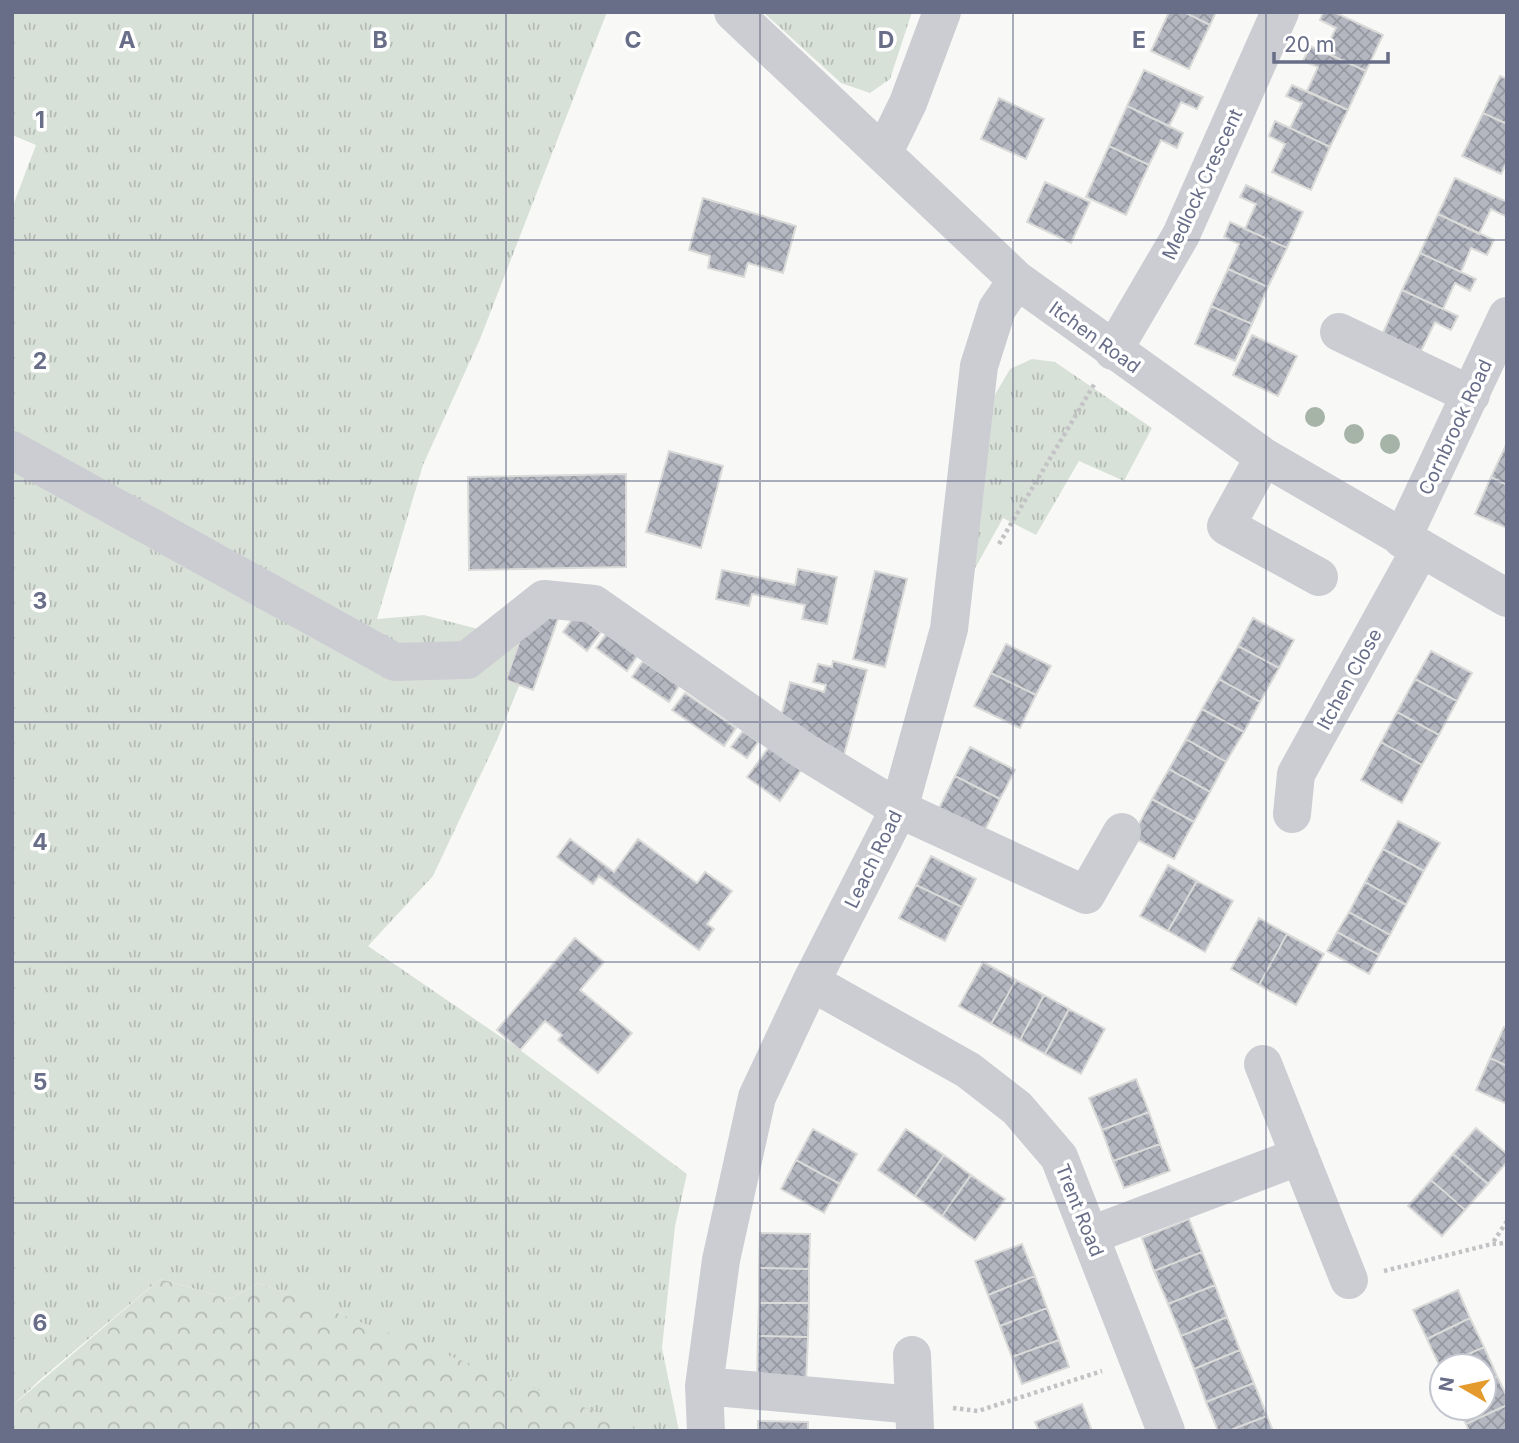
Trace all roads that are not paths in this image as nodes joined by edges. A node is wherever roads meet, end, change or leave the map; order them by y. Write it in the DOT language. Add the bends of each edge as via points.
graph roads {
  1 [pos="733,12"];
  2 [pos="942,12"];
  3 [pos="1280,12"];
  4 [pos="884,152"];
  5 [pos="1017,280"];
  6 [pos="1507,316"];
  7 [pos="1339,332"];
  8 [pos="1114,351"];
  9 [pos="1471,395"];
  10 [pos="12,450"];
  11 [pos="1264,457"];
  12 [pos="1411,544"];
  13 [pos="1319,577"];
  14 [pos="1507,598"];
  15 [pos="899,809"];
  16 [pos="1292,814"];
  17 [pos="1122,832"];
  18 [pos="811,982"];
  19 [pos="1263,1064"];
  20 [pos="1300,1156"];
  21 [pos="1091,1235"];
  22 [pos="1349,1280"];
  23 [pos="912,1355"];
  24 [pos="704,1386"];
  25 [pos="914,1418"];
  26 [pos="706,1431"];
  27 [pos="1166,1431"];
  1 -- 4 [label="street, Itchen Road"];
  2 -- 4 [label="street"];
  3 -- 8 [label="street, Medlock Crescent" via="1181,235"];
  4 -- 5 [label="street, Itchen Road"];
  5 -- 8 [label="street, Itchen Road"];
  5 -- 15 [label="street, Leach Road" via="997,309 979,366 949,629"];
  6 -- 9 [label="street, Cornbrook Road"];
  7 -- 9 [label="street"];
  8 -- 11 [label="street, Itchen Road"];
  9 -- 12 [label="street, Cornbrook Road"];
  10 -- 15 [label="street" via="395,662 467,660 544,599 594,604 804,751"];
  11 -- 12 [label="street, Itchen Road"];
  11 -- 13 [label="street" via="1226,526"];
  12 -- 14 [label="street, Itchen Road"];
  12 -- 16 [label="street, Itchen Close" via="1296,774"];
  15 -- 17 [label="street" via="1087,895"];
  15 -- 18 [label="street, Leach Road"];
  18 -- 21 [label="street, Trent Road" via="968,1070 1017,1108 1059,1157"];
  18 -- 24 [label="street, Leach Road" via="757,1097 721,1259"];
  19 -- 20 [label="street"];
  20 -- 21 [label="street"];
  20 -- 22 [label="street"];
  21 -- 27 [label="street, Trent Road"];
  23 -- 25 [label="street"];
  24 -- 25 [label="street"];
  24 -- 26 [label="street, Leach Road"];
}
